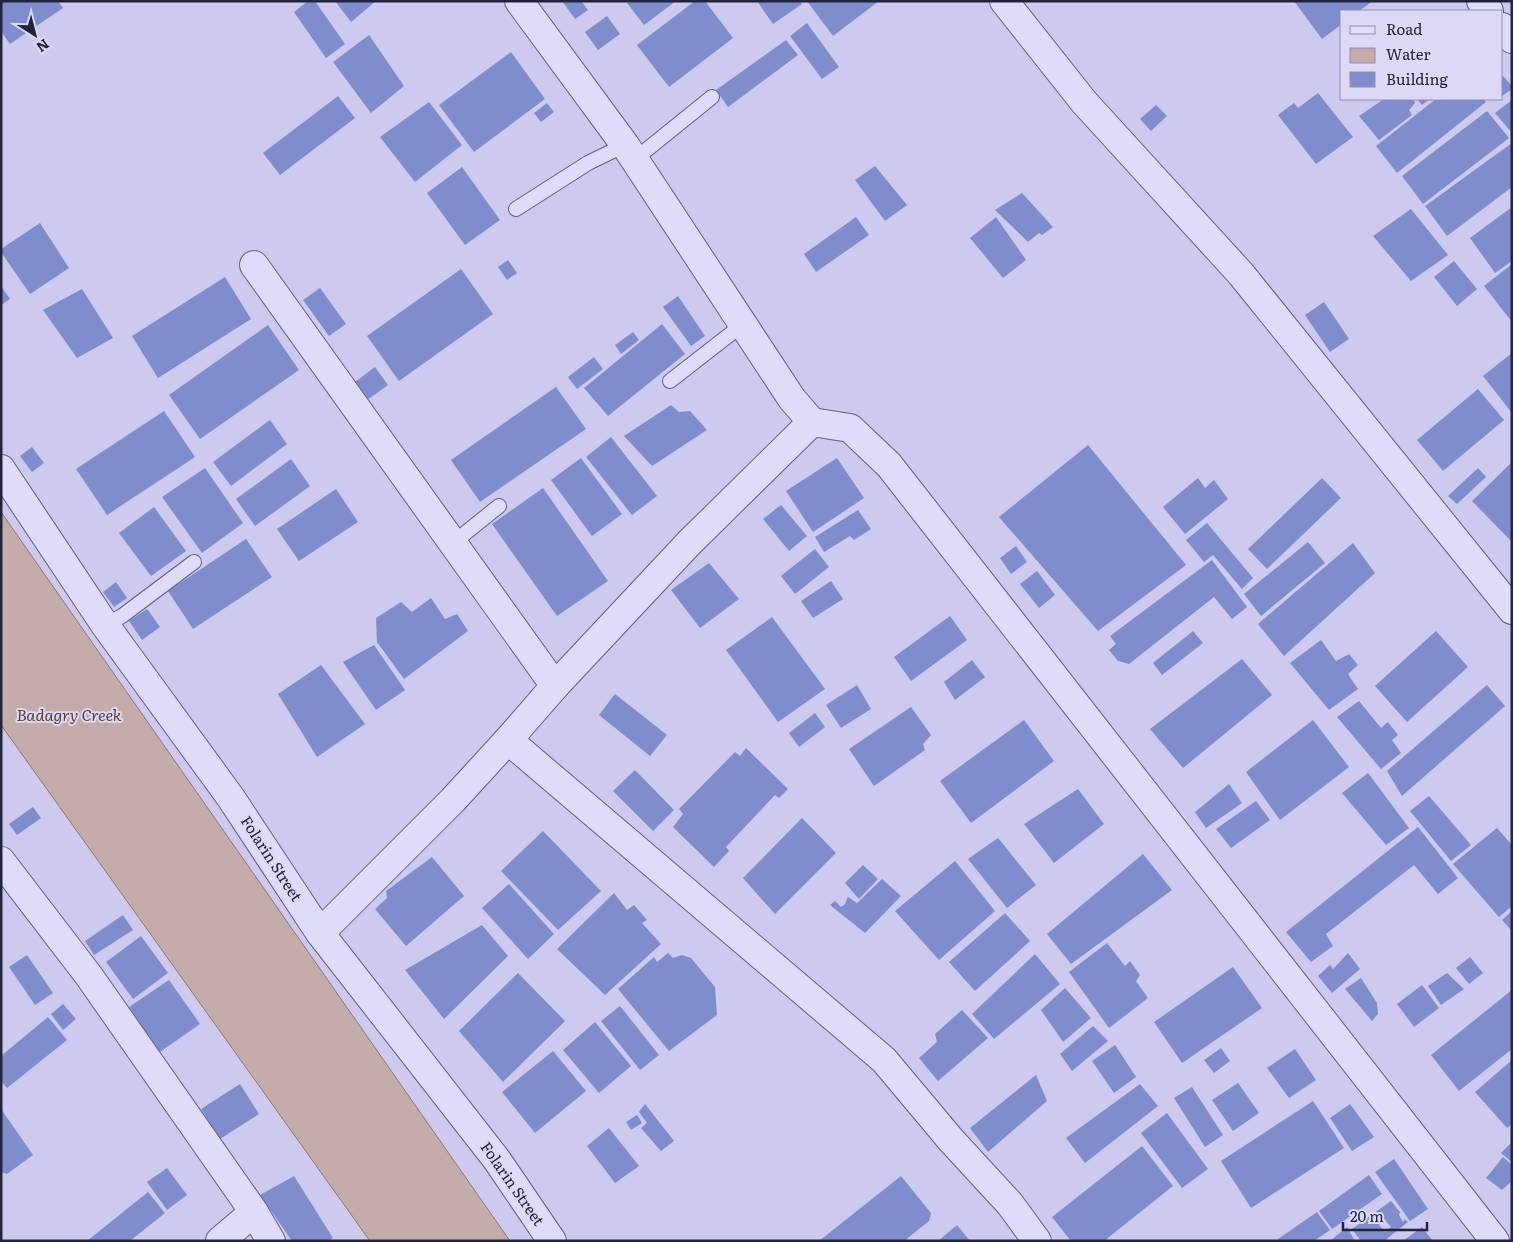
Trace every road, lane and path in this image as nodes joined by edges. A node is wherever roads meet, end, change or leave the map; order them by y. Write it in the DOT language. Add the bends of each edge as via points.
graph roads {
  1 [pos="520,1"];
  2 [pos="1004,1"];
  3 [pos="1503,28"];
  4 [pos="1512,39"];
  5 [pos="712,97"];
  6 [pos="629,153"];
  7 [pos="516,209"];
  8 [pos="254,265"];
  9 [pos="742,325"];
  10 [pos="670,380"];
  11 [pos="812,422"];
  12 [pos="1,469"];
  13 [pos="499,506"];
  14 [pos="453,542"];
  15 [pos="194,562"];
  16 [pos="1512,610"];
  17 [pos="106,626"];
  18 [pos="554,686"];
  19 [pos="508,740"];
  20 [pos="1,862"];
  21 [pos="320,933"];
  22 [pos="254,1212"];
  23 [pos="220,1241"];
  24 [pos="271,1241"];
  25 [pos="552,1241"];
  26 [pos="1037,1241"];
  27 [pos="1495,1241"];
  1 -- 6 [label="street"];
  2 -- 16 [label="street" via="1084,102 1241,274"];
  3 -- 4 [label="street"];
  5 -- 6 [label="lane"];
  6 -- 7 [label="lane" via="588,163"];
  6 -- 9 [label="street"];
  8 -- 14 [label="street"];
  9 -- 10 [label="lane"];
  9 -- 11 [label="street" via="792,399"];
  11 -- 18 [label="street" via="689,543"];
  11 -- 27 [label="street" via="850,428 888,465"];
  12 -- 17 [label="street, Folarin Street"];
  13 -- 14 [label="lane"];
  14 -- 18 [label="street"];
  15 -- 17 [label="lane"];
  17 -- 21 [label="street, Folarin Street" via="231,798"];
  18 -- 19 [label="street"];
  19 -- 21 [label="street"];
  19 -- 26 [label="street" via="884,1060 1010,1204"];
  20 -- 22 [label="street" via="89,976"];
  21 -- 25 [label="street, Folarin Street" via="497,1160"];
  22 -- 23 [label="street"];
  22 -- 24 [label="street"];
}
